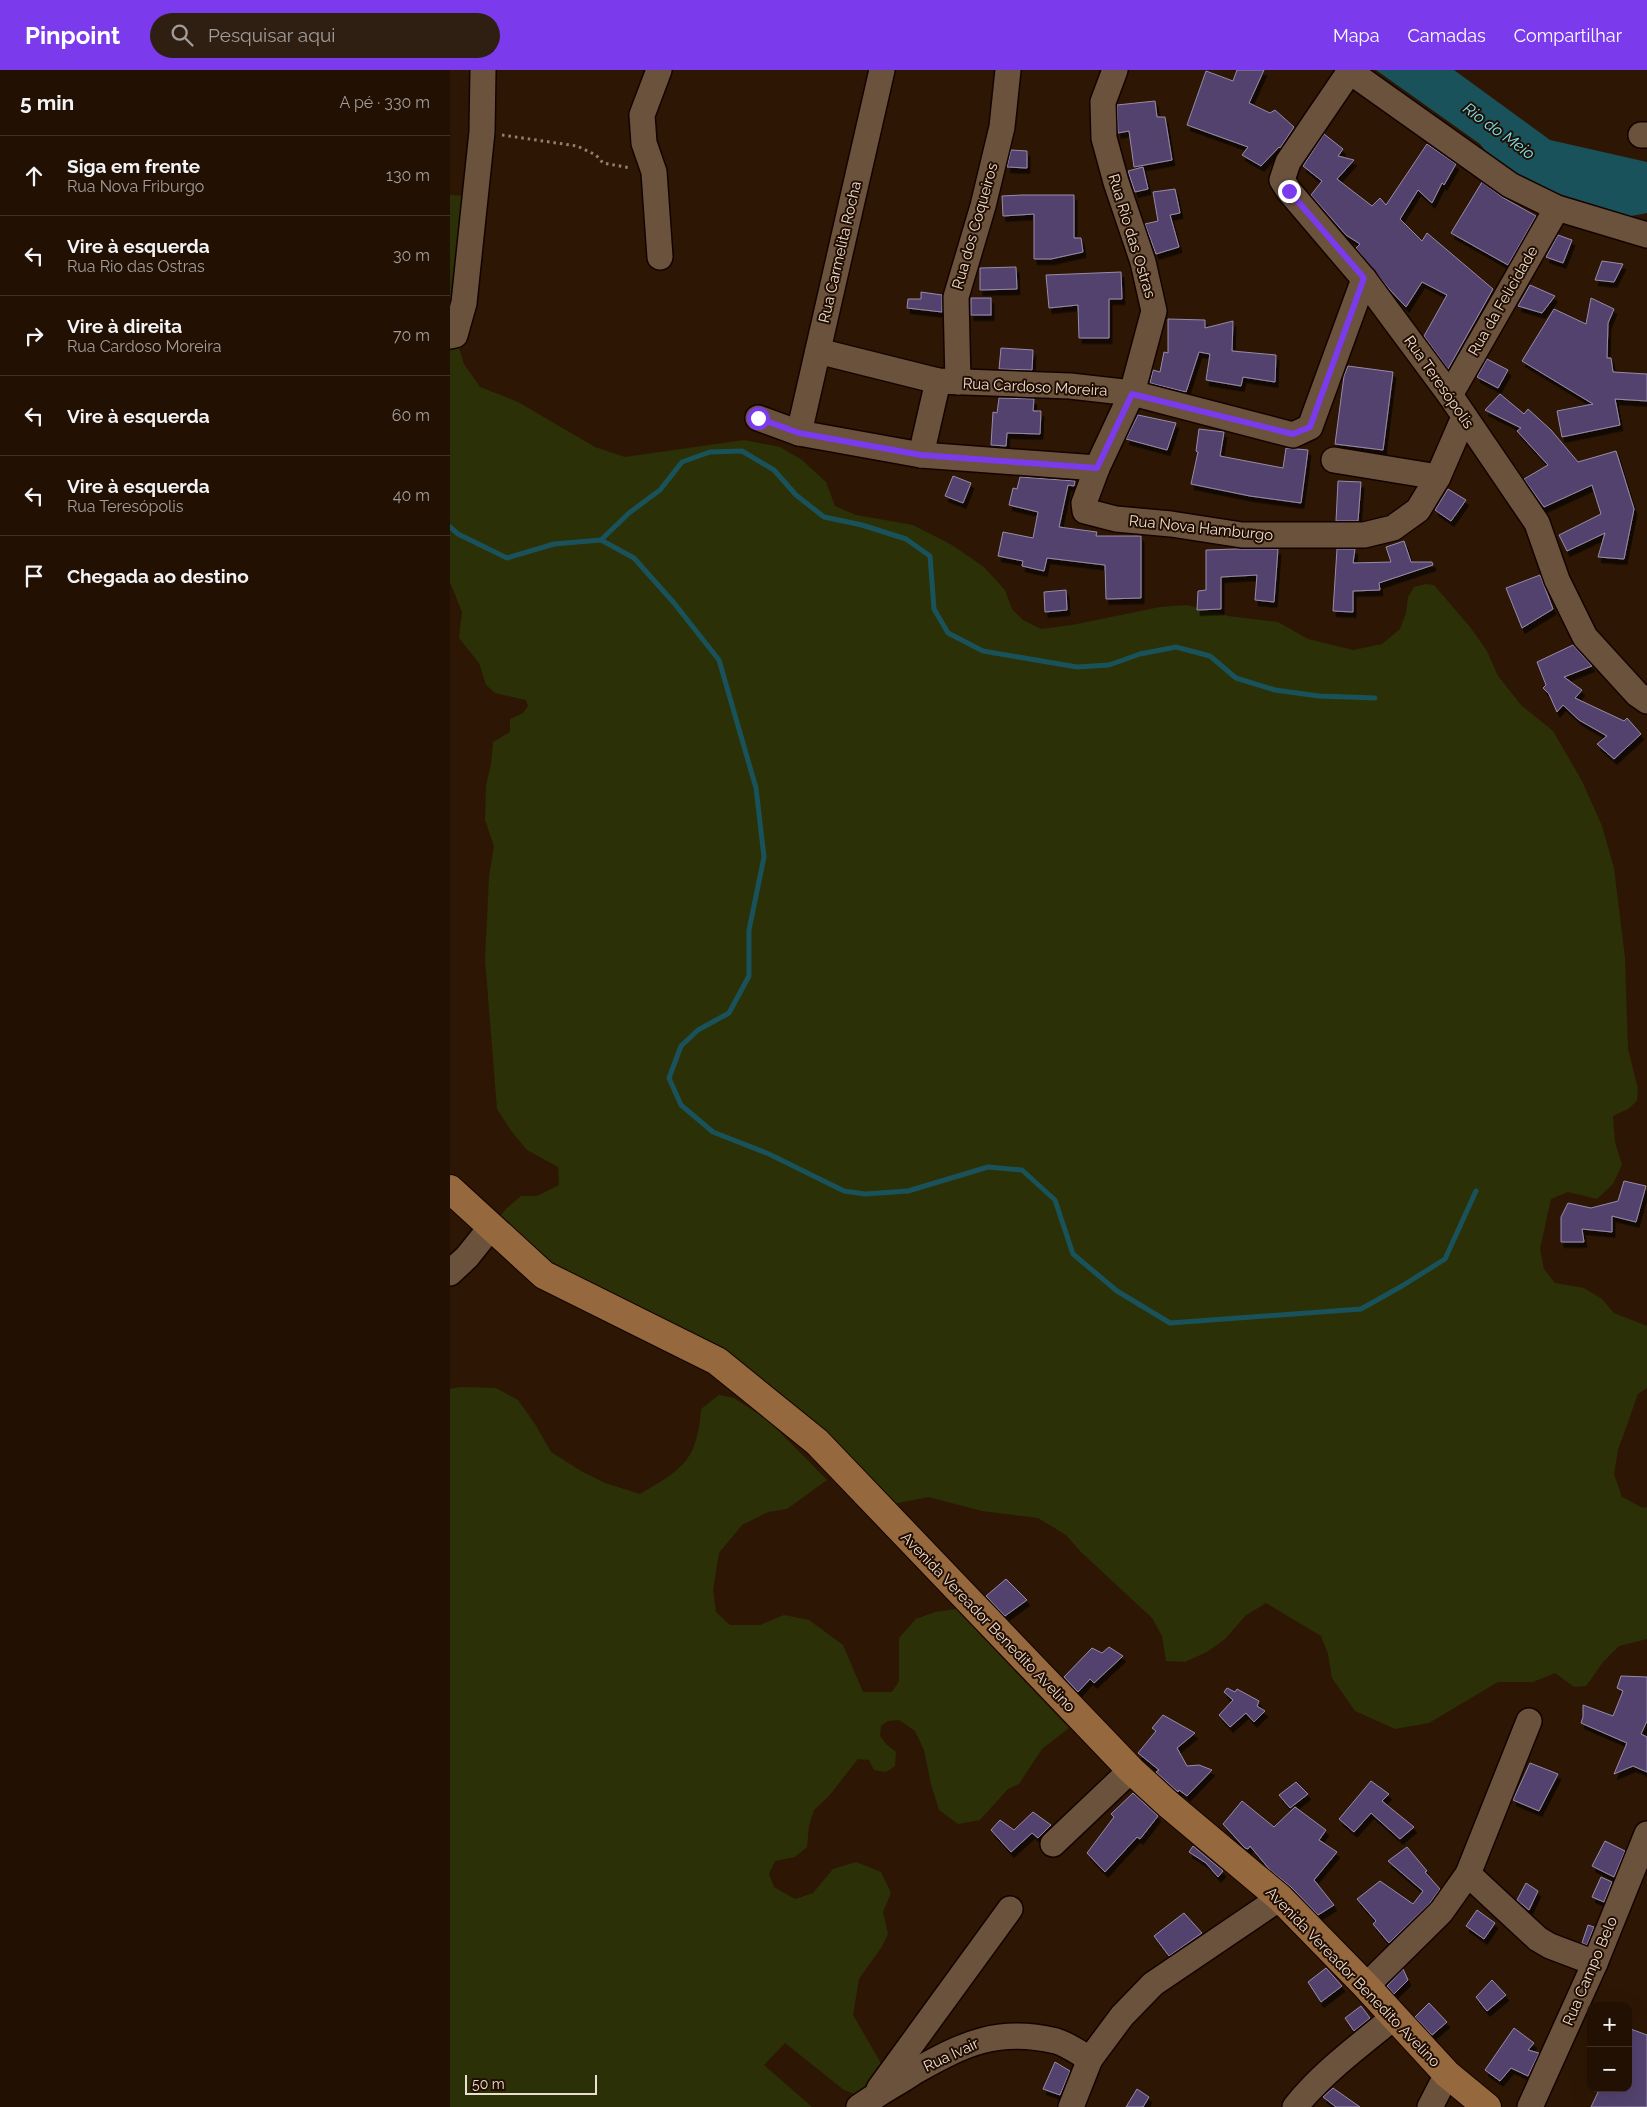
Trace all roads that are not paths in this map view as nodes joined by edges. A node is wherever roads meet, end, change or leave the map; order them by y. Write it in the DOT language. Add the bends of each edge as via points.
graph roads {
  1 [pos="483,70"];
  2 [pos="659,70"];
  3 [pos="882,70"];
  4 [pos="1008,70"];
  5 [pos="1114,70"];
  6 [pos="1349,71"];
  7 [pos="1557,208"];
  8 [pos="1647,235"];
  9 [pos="660,257"];
  10 [pos="1364,278"];
  11 [pos="452,336"];
  12 [pos="818,351"];
  13 [pos="948,382"];
  14 [pos="1132,394"];
  15 [pos="1450,395"];
  16 [pos="1464,417"];
  17 [pos="758,418"];
  18 [pos="799,433"];
  19 [pos="921,455"];
  20 [pos="1334,460"];
  21 [pos="1097,468"];
  22 [pos="1438,477"];
  23 [pos="1085,511"];
  24 [pos="1647,701"];
  25 [pos="450,1189"];
  26 [pos="491,1227"];
  27 [pos="450,1273"];
  28 [pos="1529,1721"];
  29 [pos="1131,1770"];
  30 [pos="1647,1834"];
  31 [pos="1053,1844"];
  32 [pos="1468,1874"];
  33 [pos="1280,1898"];
  34 [pos="1010,1909"];
  35 [pos="1595,1963"];
  36 [pos="1366,1986"];
  37 [pos="1393,2018"];
  38 [pos="1090,2059"];
  39 [pos="1447,2074"];
  40 [pos="866,2102"];
  41 [pos="1072,2107"];
  42 [pos="1295,2107"];
  43 [pos="1430,2107"];
  44 [pos="1487,2107"];
  45 [pos="1530,2107"];
  1 -- 11 [label="street" via="482,132 464,303"];
  2 -- 9 [label="street" via="642,115 644,143 654,172"];
  3 -- 12 [label="street, Rua Carmelita Rocha"];
  4 -- 13 [label="street, Rua dos Coqueiros" via="1000,136 956,297"];
  5 -- 14 [label="street, Rua Rio das Ostras" via="1103,102 1104,138 1143,262 1154,310"];
  6 -- 7 [label="street" via="1510,185"];
  6 -- 10 [label="street, Rua Teresópolis" via="1288,162 1282,180"];
  7 -- 8 [label="street"];
  7 -- 15 [label="street, Rua da Felicidade"];
  10 -- 14 [label="street, Rua Cardoso Moreira" via="1310,427 1293,434"];
  10 -- 15 [label="street, Rua Teresópolis"];
  12 -- 13 [label="street, Rua Cardoso Moreira"];
  12 -- 18 [label="street, Rua Carmelita Rocha"];
  13 -- 14 [label="street, Rua Cardoso Moreira" via="1070,386"];
  13 -- 19 [label="street, Rua dos Coqueiros"];
  14 -- 21 [label="street, Rua Rio das Ostras"];
  15 -- 16 [label="street, Rua Teresópolis"];
  16 -- 22 [label="street, Rua Nova Hamburgo"];
  16 -- 24 [label="street, Rua Teresópolis" via="1537,523 1557,580 1585,637"];
  17 -- 18 [label="street"];
  18 -- 19 [label="street"];
  19 -- 21 [label="street"];
  20 -- 22 [label="street"];
  21 -- 23 [label="street, Rua Rio das Ostras" via="1084,503"];
  22 -- 23 [label="street, Rua Nova Hamburgo" via="1418,510 1393,528 1364,534 1242,535 1116,519"];
  25 -- 26 [label="main road, Avenida Vereador Benedito Avelino"];
  26 -- 27 [label="street"];
  26 -- 29 [label="main road, Avenida Vereador Benedito Avelino" via="544,1274 717,1361 817,1442"];
  28 -- 32 [label="street"];
  29 -- 31 [label="street"];
  29 -- 33 [label="main road, Avenida Vereador Benedito Avelino"];
  30 -- 35 [label="street, Rua Campo Belo"];
  32 -- 35 [label="street" via="1538,1939"];
  32 -- 36 [label="street" via="1441,1912"];
  33 -- 36 [label="main road, Avenida Vereador Benedito Avelino"];
  33 -- 38 [label="street" via="1153,1984 1122,2016"];
  34 -- 40 [label="street, Rua Ivair"];
  35 -- 45 [label="street, Rua Campo Belo"];
  36 -- 37 [label="main road, Avenida Vereador Benedito Avelino"];
  37 -- 39 [label="main road, Avenida Vereador Benedito Avelino"];
  37 -- 42 [label="street" via="1308,2090"];
  38 -- 40 [label="street, Rua Ivair" via="1058,2042 1031,2037 1004,2036 980,2040 938,2059"];
  38 -- 41 [label="street"];
  39 -- 43 [label="street"];
  39 -- 44 [label="main road, Avenida Vereador Benedito Avelino"];
}
